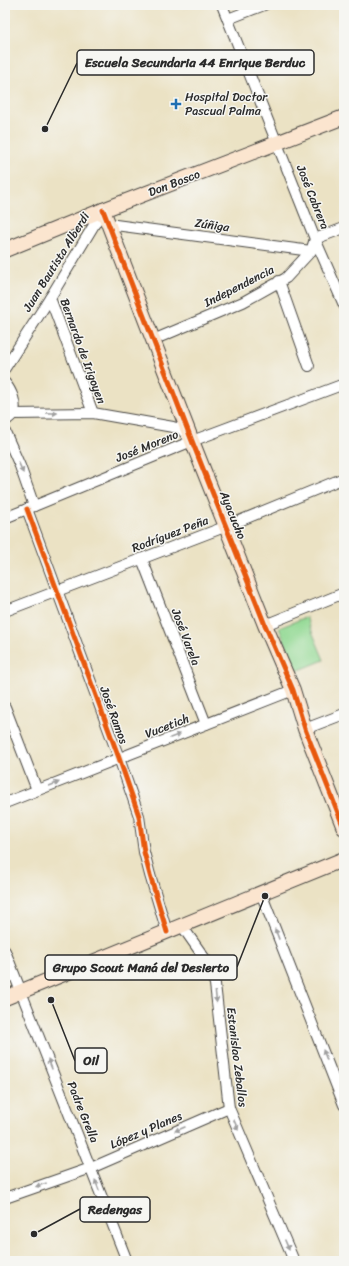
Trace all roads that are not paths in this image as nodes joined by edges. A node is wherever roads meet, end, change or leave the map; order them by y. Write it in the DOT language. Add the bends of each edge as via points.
graph roads {
  1 [pos="222,5"];
  2 [pos="264,5"];
  3 [pos="228,19"];
  4 [pos="344,117"];
  5 [pos="277,143"];
  6 [pos="103,210"];
  7 [pos="108,224"];
  8 [pos="344,228"];
  9 [pos="315,239"];
  10 [pos="5,250"];
  11 [pos="311,251"];
  12 [pos="279,282"];
  13 [pos="50,298"];
  14 [pos="344,305"];
  15 [pos="153,340"];
  16 [pos="309,366"];
  17 [pos="5,368"];
  18 [pos="5,383"];
  19 [pos="344,384"];
  20 [pos="93,413"];
  21 [pos="13,414"];
  22 [pos="5,421"];
  23 [pos="5,432"];
  24 [pos="192,441"];
  25 [pos="344,478"];
  26 [pos="31,508"];
  27 [pos="5,518"];
  28 [pos="227,526"];
  29 [pos="142,559"];
  30 [pos="57,592"];
  31 [pos="344,593"];
  32 [pos="5,611"];
  33 [pos="265,625"];
  34 [pos="293,690"];
  35 [pos="5,707"];
  36 [pos="344,714"];
  37 [pos="206,724"];
  38 [pos="305,728"];
  39 [pos="119,758"];
  40 [pos="38,790"];
  41 [pos="5,803"];
  42 [pos="344,828"];
  43 [pos="344,859"];
  44 [pos="261,893"];
  45 [pos="182,926"];
  46 [pos="167,932"];
  47 [pos="5,951"];
  48 [pos="21,991"];
  49 [pos="5,998"];
  50 [pos="344,1105"];
  51 [pos="228,1108"];
  52 [pos="91,1168"];
  53 [pos="5,1198"];
  54 [pos="126,1261"];
  55 [pos="294,1261"];
  1 -- 3 [label="street, José Cabrera"];
  2 -- 3 [label="street"];
  3 -- 5 [label="street, José Cabrera"];
  4 -- 5 [label="main road, Don Bosco"];
  5 -- 6 [label="main road, Don Bosco"];
  5 -- 9 [label="street, José Cabrera"];
  6 -- 7 [label="main road, Ayacucho"];
  6 -- 10 [label="main road, Don Bosco"];
  6 -- 13 [label="street, Juan Bautista Alberdi"];
  7 -- 11 [label="street, Zúñiga"];
  7 -- 15 [label="main road, Ayacucho"];
  8 -- 9 [label="street"];
  9 -- 11 [label="street, Independencia"];
  9 -- 14 [label="street, José Cabrera"];
  11 -- 12 [label="street, Independencia"];
  12 -- 15 [label="street, Independencia" via="243,302"];
  12 -- 16 [label="street"];
  13 -- 17 [label="street, Juan Bautista Alberdi"];
  13 -- 20 [label="street, Bernardo de Irigoyen"];
  15 -- 24 [label="main road, Ayacucho"];
  18 -- 21 [label="street" via="14,404"];
  19 -- 24 [label="street, José Moreno"];
  21 -- 20 [label="street, one-way"];
  20 -- 24 [label="street" via="181,429"];
  21 -- 22 [label="street"];
  23 -- 26 [label="street, José Ramos, one-way" via="20,466"];
  24 -- 26 [label="street, José Moreno"];
  24 -- 28 [label="main road, Ayacucho"];
  25 -- 28 [label="street, Rodríguez Peña"];
  26 -- 27 [label="street, José Moreno"];
  26 -- 30 [label="street, José Ramos"];
  28 -- 29 [label="street, Rodríguez Peña"];
  28 -- 33 [label="main road, Ayacucho"];
  29 -- 30 [label="street, Rodríguez Peña"];
  29 -- 37 [label="street, José Varela"];
  30 -- 32 [label="street, Rodríguez Peña"];
  30 -- 39 [label="street, José Ramos"];
  31 -- 33 [label="street"];
  33 -- 34 [label="main road, Ayacucho"];
  34 -- 37 [label="street, Vucetich"];
  34 -- 38 [label="main road, Ayacucho"];
  35 -- 40 [label="street"];
  36 -- 38 [label="street"];
  39 -- 37 [label="street, Vucetich, one-way"];
  38 -- 42 [label="main road, Ayacucho"];
  40 -- 39 [label="street, Vucetich, one-way"];
  39 -- 46 [label="street, José Ramos" via="139,816 144,852"];
  40 -- 41 [label="street, Vucetich"];
  43 -- 44 [label="main road"];
  44 -- 45 [label="main road"];
  50 -- 44 [label="street, one-way"];
  45 -- 46 [label="main road"];
  45 -- 51 [label="street, Estanislao Zeballos, one-way" via="208,963 215,984"];
  46 -- 48 [label="main road"];
  47 -- 48 [label="street, Padre Grella"];
  48 -- 49 [label="main road"];
  52 -- 48 [label="street, Padre Grella, one-way"];
  51 -- 52 [label="street, López y Planes, one-way"];
  51 -- 55 [label="street, Estanislao Zeballos, one-way"];
  52 -- 53 [label="street, López y Planes, one-way"];
  54 -- 52 [label="street, Padre Grella, one-way"];
}
